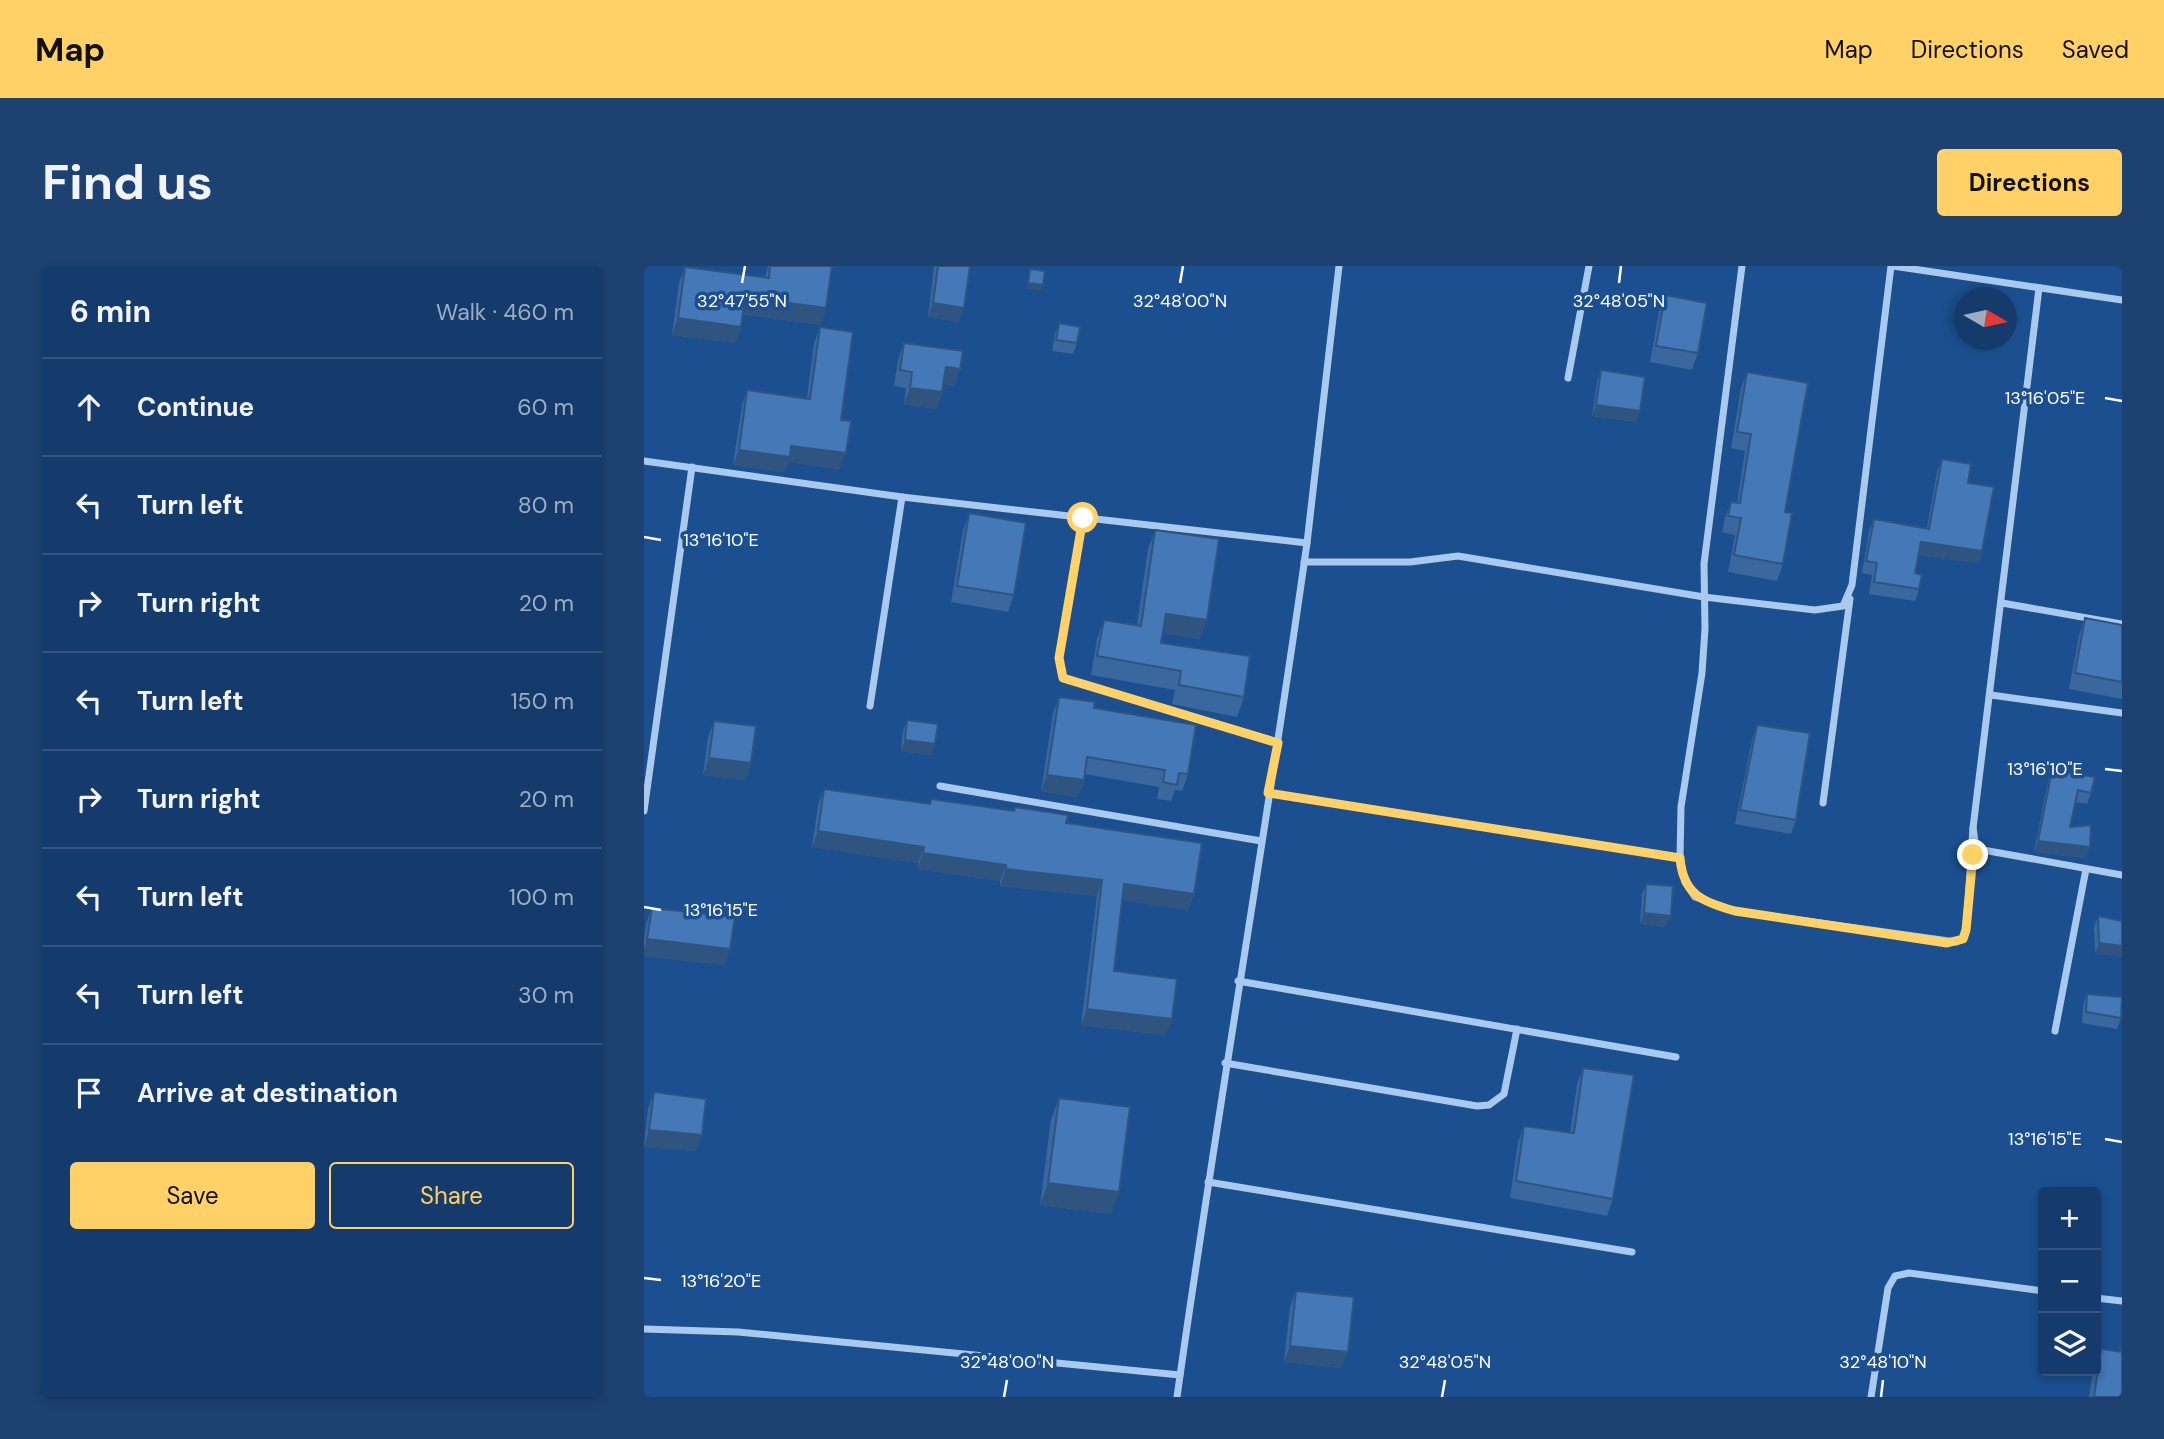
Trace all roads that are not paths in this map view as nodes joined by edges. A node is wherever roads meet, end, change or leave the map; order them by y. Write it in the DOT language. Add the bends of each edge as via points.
graph roads {
  1 [pos="1339,266"];
  2 [pos="1589,266"];
  3 [pos="1742,266"];
  4 [pos="1892,266"];
  5 [pos="2039,288"];
  6 [pos="2122,300"];
  7 [pos="1569,378"];
  8 [pos="644,461"];
  9 [pos="692,467"];
  10 [pos="902,497"];
  11 [pos="1083,518"];
  12 [pos="1307,543"];
  13 [pos="1304,562"];
  14 [pos="1851,594"];
  15 [pos="1704,597"];
  16 [pos="2002,603"];
  17 [pos="2122,624"];
  18 [pos="1991,695"];
  19 [pos="870,706"];
  20 [pos="2122,713"];
  21 [pos="1278,743"];
  22 [pos="940,786"];
  23 [pos="1268,793"];
  24 [pos="1823,803"];
  25 [pos="644,811"];
  26 [pos="1973,828"];
  27 [pos="1261,841"];
  28 [pos="1680,858"];
  29 [pos="2086,869"];
  30 [pos="2122,875"];
  31 [pos="1238,981"];
  32 [pos="1517,1029"];
  33 [pos="2055,1031"];
  34 [pos="1675,1057"];
  35 [pos="1225,1063"];
  36 [pos="1208,1182"];
  37 [pos="1632,1252"];
  38 [pos="2038,1290"];
  39 [pos="2101,1299"];
  40 [pos="2122,1301"];
  41 [pos="644,1329"];
  42 [pos="1180,1375"];
  43 [pos="1177,1397"];
  44 [pos="1871,1397"];
  1 -- 12 [label="street"];
  2 -- 7 [label="street"];
  3 -- 15 [label="street" via="1704,565"];
  4 -- 5 [label="street"];
  4 -- 14 [label="street"];
  5 -- 6 [label="street"];
  5 -- 16 [label="street"];
  8 -- 9 [label="street"];
  9 -- 10 [label="street"];
  9 -- 25 [label="street"];
  10 -- 11 [label="street"];
  10 -- 19 [label="street"];
  11 -- 12 [label="street"];
  11 -- 21 [label="street" via="1059,658 1063,678"];
  12 -- 13 [label="street"];
  13 -- 15 [label="street" via="1410,562 1458,556"];
  13 -- 21 [label="street"];
  14 -- 15 [label="street" via="1843,606 1832,610"];
  14 -- 24 [label="street"];
  15 -- 28 [label="street" via="1702,673 1681,807"];
  16 -- 17 [label="street"];
  16 -- 18 [label="street"];
  18 -- 20 [label="street"];
  18 -- 26 [label="street"];
  21 -- 23 [label="street"];
  22 -- 27 [label="street"];
  23 -- 27 [label="street"];
  23 -- 28 [label="street"];
  26 -- 28 [label="street" via="1966,930 1956,942 1709,904 1695,897 1685,882"];
  26 -- 29 [label="street" via="1983,850"];
  27 -- 31 [label="street"];
  29 -- 30 [label="street"];
  29 -- 33 [label="street"];
  31 -- 32 [label="street"];
  31 -- 35 [label="street"];
  32 -- 34 [label="street"];
  32 -- 35 [label="street" via="1504,1094 1489,1105"];
  35 -- 36 [label="street"];
  36 -- 37 [label="street"];
  36 -- 42 [label="street"];
  38 -- 44 [label="street" via="1909,1273 1895,1276 1888,1288"];
  39 -- 40 [label="street"];
  41 -- 42 [label="street" via="738,1332"];
  42 -- 43 [label="street"];
}
